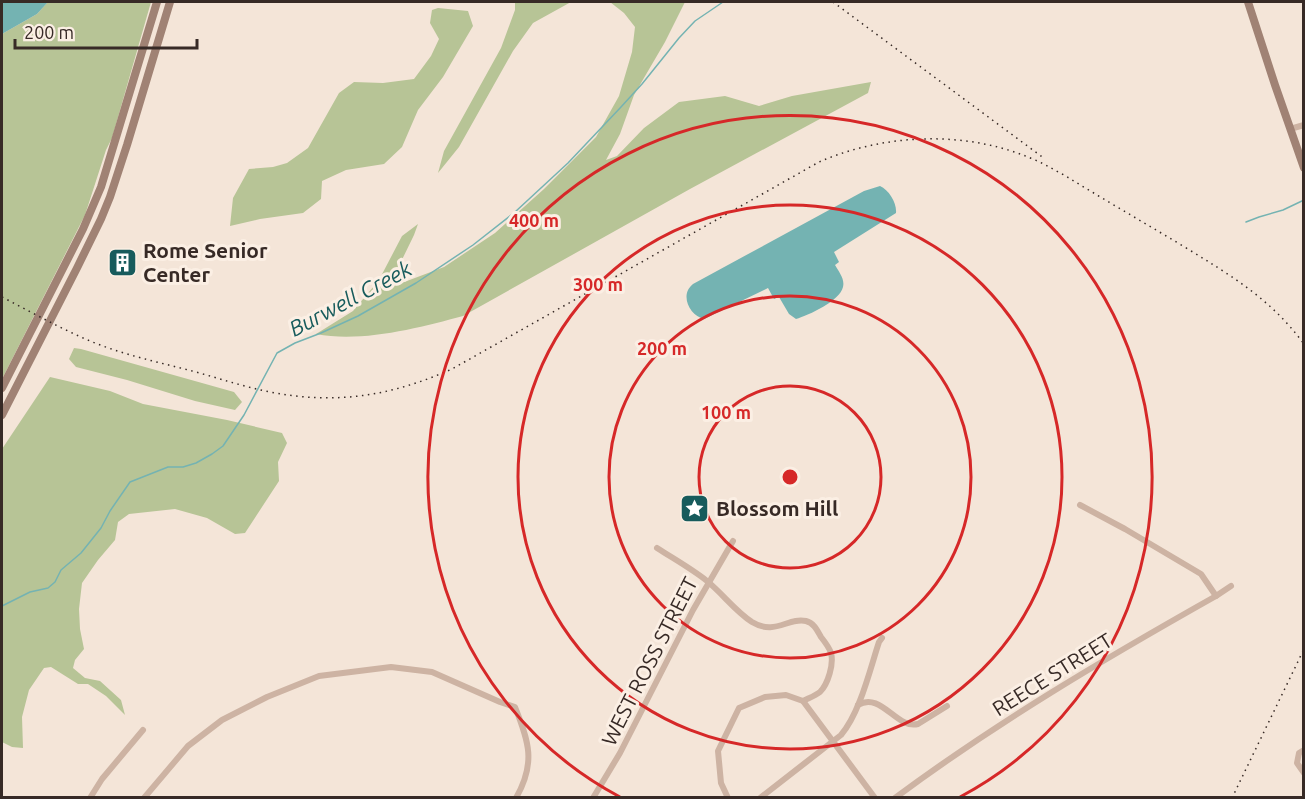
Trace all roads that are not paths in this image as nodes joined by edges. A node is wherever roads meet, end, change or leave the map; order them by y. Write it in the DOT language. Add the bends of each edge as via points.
graph roads {
  1 [pos="157,2"];
  2 [pos="170,2"];
  3 [pos="1248,2"];
  4 [pos="1304,125"];
  5 [pos="1290,129"];
  6 [pos="1304,168"];
  7 [pos="2,388"];
  8 [pos="2,415"];
  9 [pos="1080,505"];
  10 [pos="733,541"];
  11 [pos="657,548"];
  12 [pos="708,582"];
  13 [pos="1231,586"];
  14 [pos="1216,596"];
  15 [pos="882,638"];
  16 [pos="803,701"];
  17 [pos="858,706"];
  18 [pos="947,706"];
  19 [pos="142,730"];
  20 [pos="834,740"];
  21 [pos="1304,750"];
  22 [pos="1304,773"];
  23 [pos="90,798"];
  24 [pos="144,798"];
  25 [pos="516,798"];
  26 [pos="593,798"];
  27 [pos="728,798"];
  28 [pos="760,798"];
  29 [pos="875,798"];
  30 [pos="896,798"];
  1 -- 7 [label="main road" via="97,197"];
  2 -- 8 [label="main road" via="105,208"];
  3 -- 5 [label="main road"];
  4 -- 5 [label="street"];
  5 -- 6 [label="main road"];
  9 -- 14 [label="street" via="1201,574"];
  10 -- 12 [label="street, WEST ROSS STREET"];
  11 -- 12 [label="street"];
  12 -- 16 [label="street" via="755,624 771,627 801,620 812,623 829,648 830,672 819,693"];
  12 -- 26 [label="street, WEST ROSS STREET" via="638,720"];
  13 -- 14 [label="street, REECE STREET"];
  14 -- 30 [label="street, REECE STREET" via="955,754"];
  15 -- 17 [label="street"];
  16 -- 20 [label="street"];
  16 -- 27 [label="street" via="786,695 765,697 739,708 718,751 721,783"];
  17 -- 18 [label="street" via="866,702 876,705 913,726"];
  17 -- 20 [label="street" via="848,727"];
  19 -- 23 [label="street"];
  20 -- 28 [label="street"];
  20 -- 29 [label="street"];
  21 -- 22 [label="street" via="1297,763"];
  24 -- 25 [label="street" via="188,746 222,720 319,676 391,667 432,672 515,707 526,735 529,764"];
}
